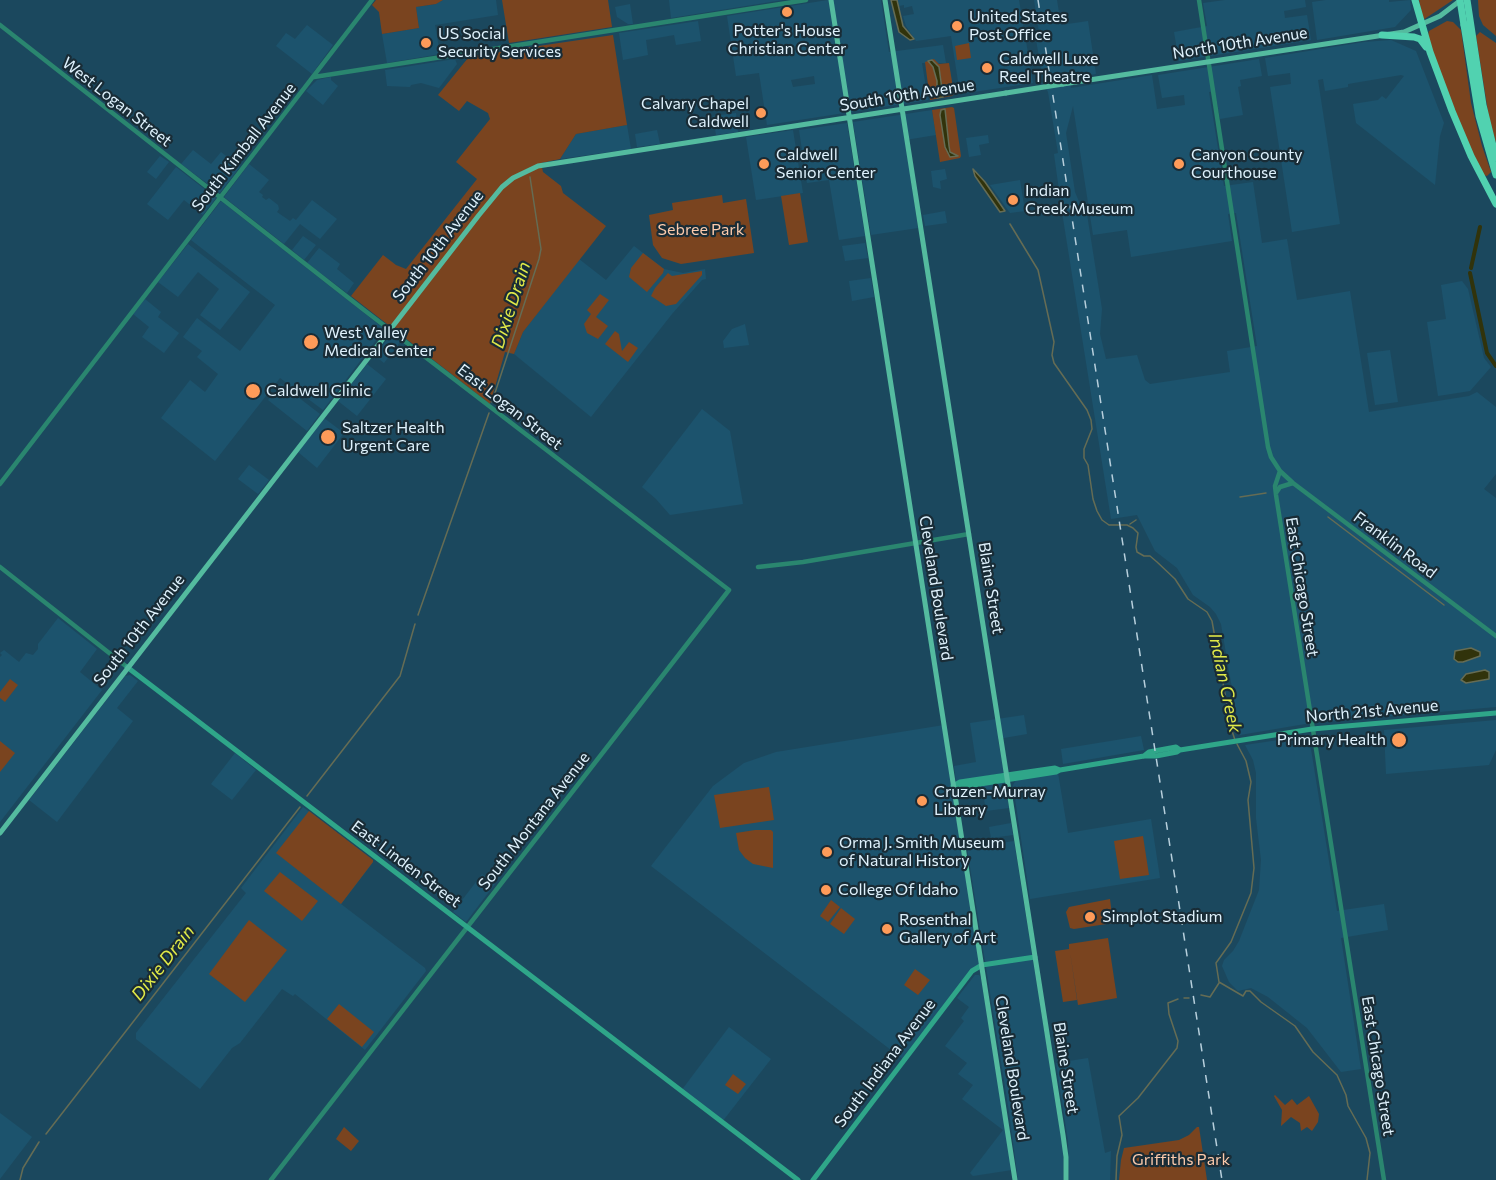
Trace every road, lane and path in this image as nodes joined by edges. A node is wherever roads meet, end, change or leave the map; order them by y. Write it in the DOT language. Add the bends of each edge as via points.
graph roads {
  1 [pos="372,0"];
  2 [pos="806,0"];
  3 [pos="831,0"];
  4 [pos="885,0"];
  5 [pos="1199,0"];
  6 [pos="1415,0"];
  7 [pos="1460,0"];
  8 [pos="1467,0"];
  9 [pos="0,25"];
  10 [pos="1421,26"];
  11 [pos="1382,35"];
  12 [pos="1430,52"];
  13 [pos="1208,62"];
  14 [pos="314,77"];
  15 [pos="1063,84"];
  16 [pos="902,110"];
  17 [pos="849,118"];
  18 [pos="1496,158"];
  19 [pos="1496,176"];
  20 [pos="220,197"];
  21 [pos="1496,204"];
  22 [pos="390,330"];
  23 [pos="1280,471"];
  24 [pos="1293,483"];
  25 [pos="0,484"];
  26 [pos="1276,495"];
  27 [pos="969,534"];
  28 [pos="915,543"];
  29 [pos="0,567"];
  30 [pos="758,567"];
  31 [pos="729,590"];
  32 [pos="1496,636"];
  33 [pos="127,667"];
  34 [pos="1496,713"];
  35 [pos="1312,729"];
  36 [pos="1007,777"];
  37 [pos="953,786"];
  38 [pos="0,832"];
  39 [pos="467,927"];
  40 [pos="1035,957"];
  41 [pos="982,965"];
  42 [pos="271,1180"];
  43 [pos="798,1180"];
  44 [pos="813,1180"];
  45 [pos="1015,1180"];
  46 [pos="1066,1180"];
  47 [pos="1384,1180"];
  1 -- 14 [label="street"];
  2 -- 14 [label="street, South Kimball Avenue"];
  3 -- 17 [label="main road, Cleveland Boulevard"];
  4 -- 16 [label="main road, Blaine Street"];
  5 -- 13 [label="street"];
  6 -- 10 [label="highway"];
  7 -- 10 [label="main road, North 10th Avenue"];
  7 -- 19 [label="highway, bridge" via="1479,116"];
  8 -- 18 [label="highway" via="1483,105"];
  9 -- 20 [label="street, West Logan Street"];
  10 -- 11 [label="main road, North 10th Avenue"];
  10 -- 12 [label="highway"];
  11 -- 12 [label="highway" via="1417,38"];
  11 -- 13 [label="main road, North 10th Avenue"];
  12 -- 21 [label="highway" via="1466,144"];
  13 -- 15 [label="main road, North 10th Avenue"];
  13 -- 23 [label="street" via="1268,447"];
  14 -- 20 [label="street, South Kimball Avenue"];
  15 -- 16 [label="main road, South 10th Avenue, bridge"];
  16 -- 17 [label="main road, South 10th Avenue"];
  16 -- 27 [label="main road, Blaine Street"];
  17 -- 22 [label="main road, South 10th Avenue" via="527,170 502,187"];
  17 -- 28 [label="main road, Cleveland Boulevard"];
  20 -- 22 [label="street, East Logan Street"];
  20 -- 25 [label="street, South Kimball Avenue"];
  22 -- 31 [label="street, East Logan Street"];
  22 -- 33 [label="main road, South 10th Avenue"];
  23 -- 24 [label="street, Franklin Road"];
  23 -- 26 [label="street, East Chicago Street"];
  24 -- 26 [label="street" via="1280,487"];
  24 -- 32 [label="street, Franklin Road"];
  26 -- 35 [label="street, East Chicago Street"];
  27 -- 28 [label="street"];
  27 -- 36 [label="main road, Blaine Street"];
  28 -- 30 [label="street"];
  28 -- 37 [label="main road, Cleveland Boulevard"];
  29 -- 33 [label="street, East Linden Street"];
  31 -- 39 [label="street, South Montana Avenue"];
  33 -- 38 [label="main road, South 10th Avenue"];
  33 -- 39 [label="main road, East Linden Street"];
  34 -- 35 [label="main road, North 21st Avenue"];
  35 -- 36 [label="main road, North 21st Avenue" via="1180,750 1176,747 1056,772"];
  35 -- 47 [label="street, East Chicago Street"];
  36 -- 37 [label="main road, North 21st Avenue"];
  36 -- 40 [label="main road, Blaine Street"];
  37 -- 41 [label="main road, Cleveland Boulevard"];
  39 -- 42 [label="street, South Montana Avenue"];
  39 -- 43 [label="main road, East Linden Street"];
  40 -- 41 [label="main road"];
  40 -- 46 [label="main road, Blaine Street" via="1066,1157"];
  41 -- 44 [label="main road, South Indiana Avenue" via="972,971"];
  41 -- 45 [label="main road, Cleveland Boulevard"];
}
